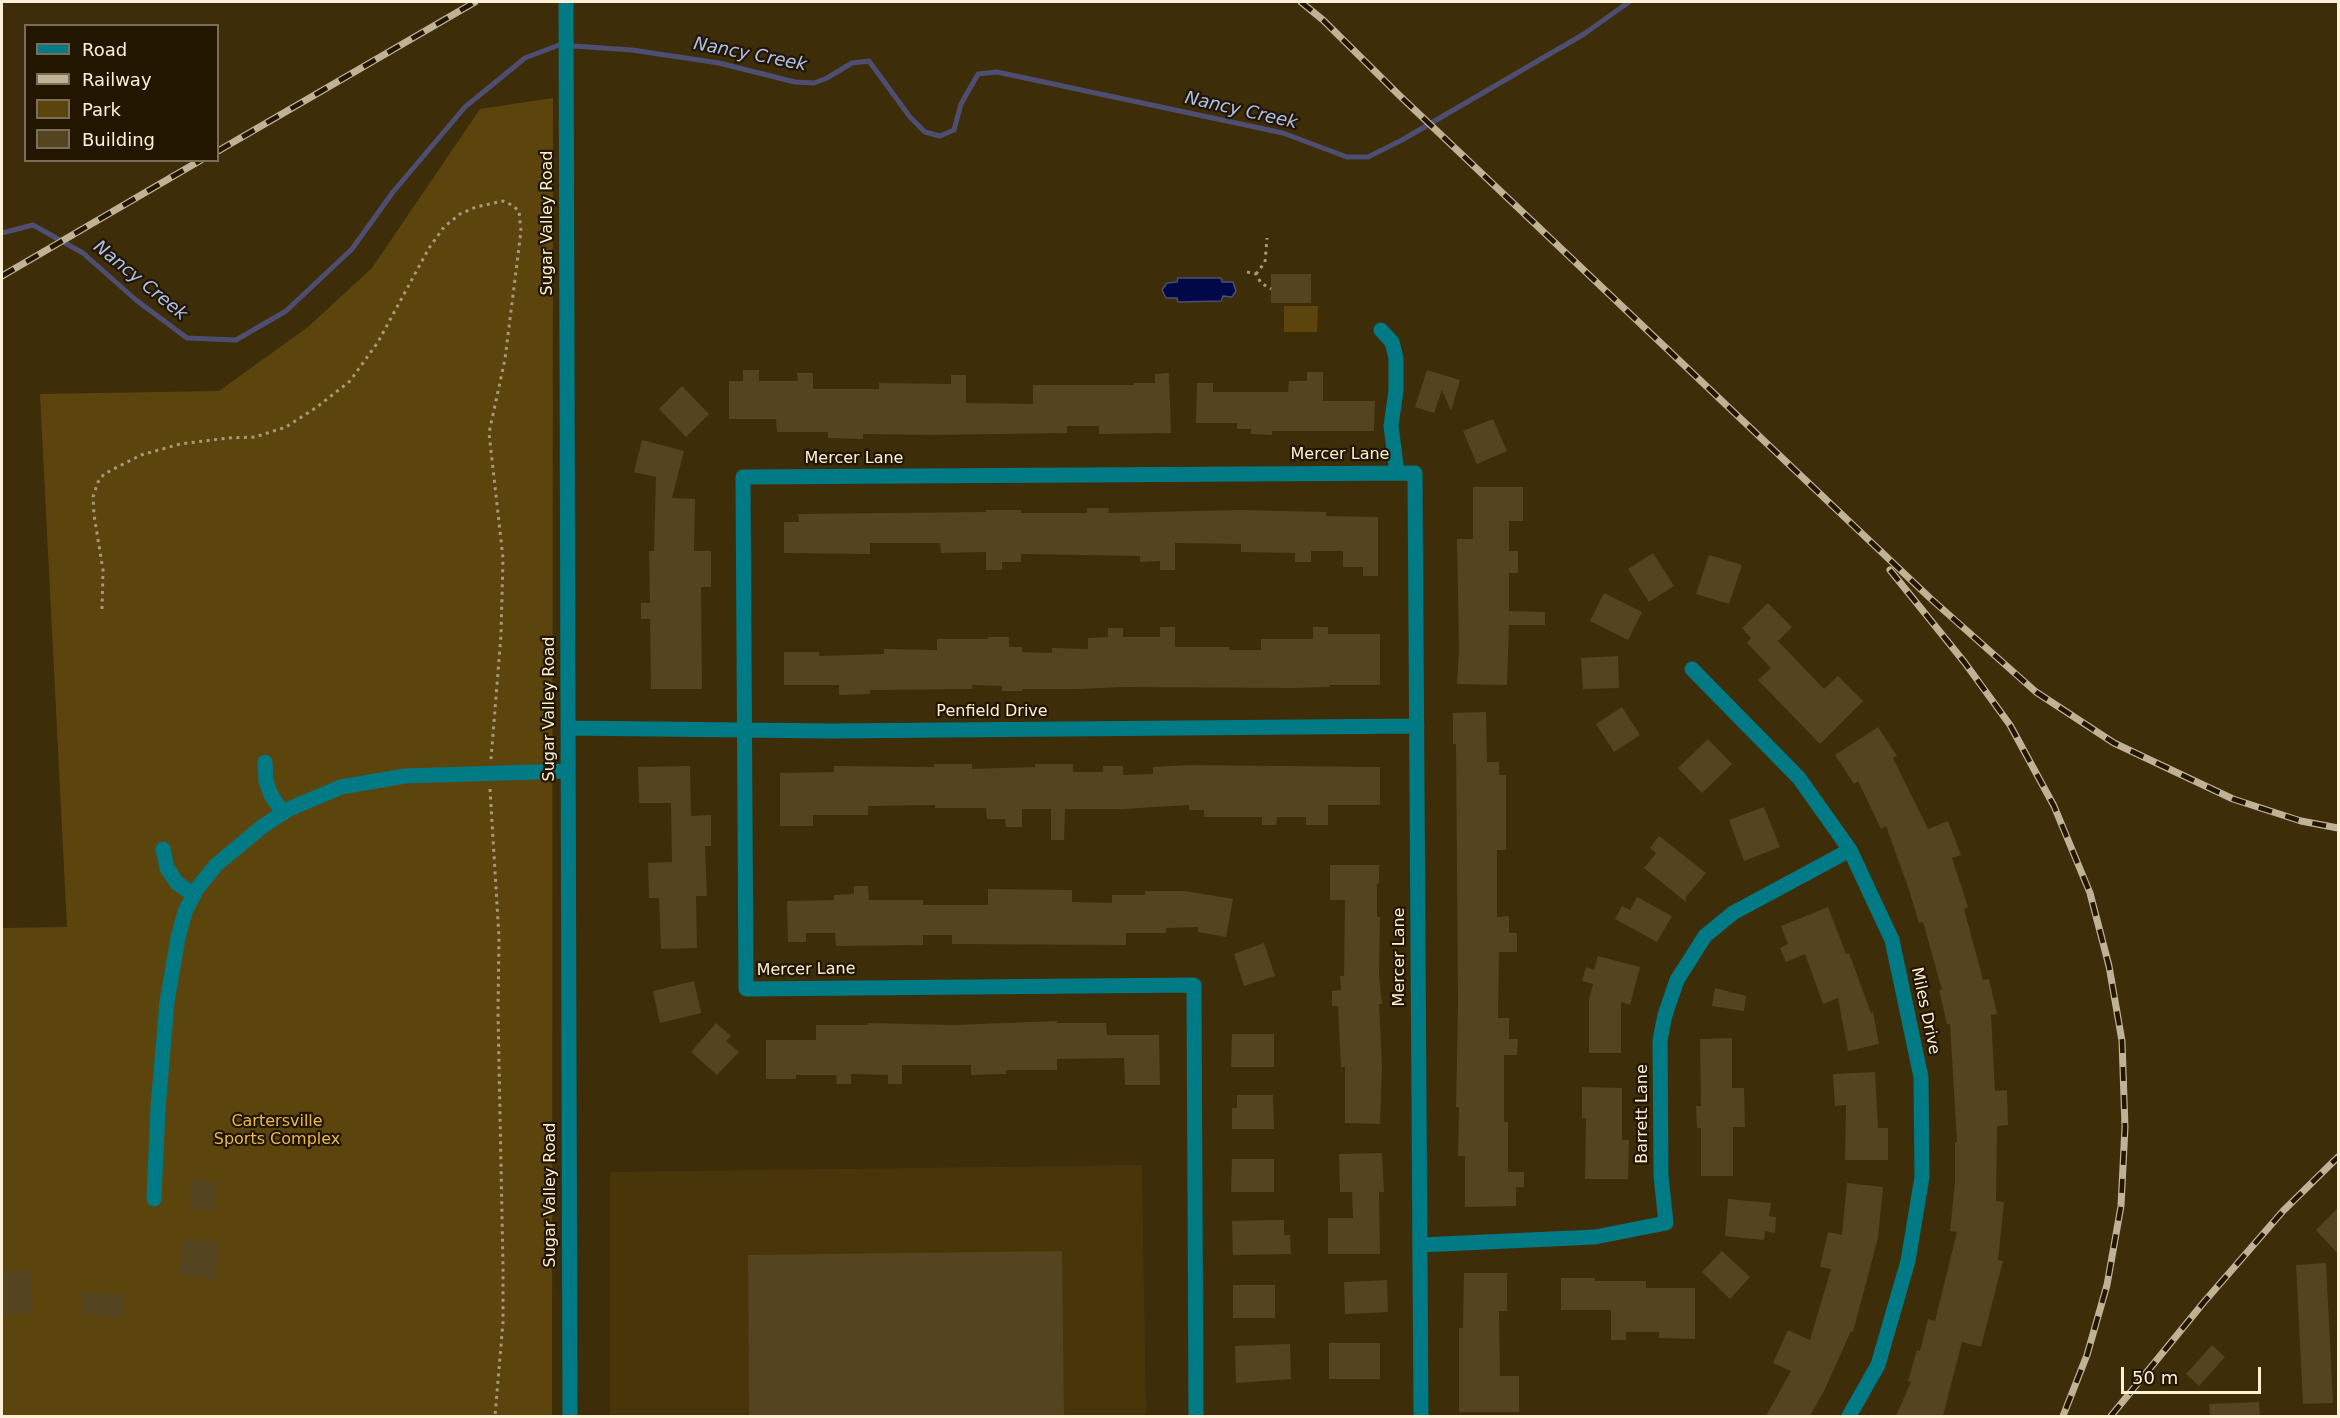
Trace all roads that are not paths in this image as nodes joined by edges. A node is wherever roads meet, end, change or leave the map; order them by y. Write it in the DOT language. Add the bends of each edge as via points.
graph roads {
  1 [pos="566,2"];
  2 [pos="1381,330"];
  3 [pos="1397,473"];
  4 [pos="1692,669"];
  5 [pos="1417,726"];
  6 [pos="568,728"];
  7 [pos="744,730"];
  8 [pos="265,762"];
  9 [pos="568,771"];
  10 [pos="283,813"];
  11 [pos="163,849"];
  12 [pos="1850,850"];
  13 [pos="194,895"];
  14 [pos="154,1199"];
  15 [pos="1420,1245"];
  16 [pos="570,1416"];
  17 [pos="1196,1416"];
  18 [pos="1421,1416"];
  19 [pos="1849,1416"];
  1 -- 6 [label="street, Sugar Valley Road"];
  2 -- 3 [label="street" via="1392,342 1396,358 1391,426"];
  3 -- 5 [label="street, Mercer Lane" via="1415,473"];
  3 -- 7 [label="street, Mercer Lane" via="743,477"];
  4 -- 12 [label="street, Miles Drive" via="1799,778"];
  5 -- 7 [label="street, Penfield Drive"];
  5 -- 15 [label="street, Mercer Lane"];
  6 -- 7 [label="street, Penfield Drive"];
  6 -- 9 [label="street, Sugar Valley Road"];
  7 -- 17 [label="street, Mercer Lane" via="746,989 1194,985"];
  8 -- 10 [label="street" via="266,781"];
  9 -- 10 [label="street" via="405,776 341,787"];
  9 -- 16 [label="street, Sugar Valley Road"];
  10 -- 13 [label="street" via="216,866"];
  11 -- 13 [label="street" via="167,868 177,883"];
  12 -- 15 [label="street, Barrett Lane" via="1733,913 1705,936 1677,981 1660,1040 1661,1176 1666,1223 1595,1237"];
  12 -- 19 [label="street, Miles Drive" via="1892,940 1921,1077 1922,1177 1908,1261 1878,1365"];
  13 -- 14 [label="street" via="178,938 167,1002"];
  15 -- 18 [label="street, Mercer Lane"];
}
